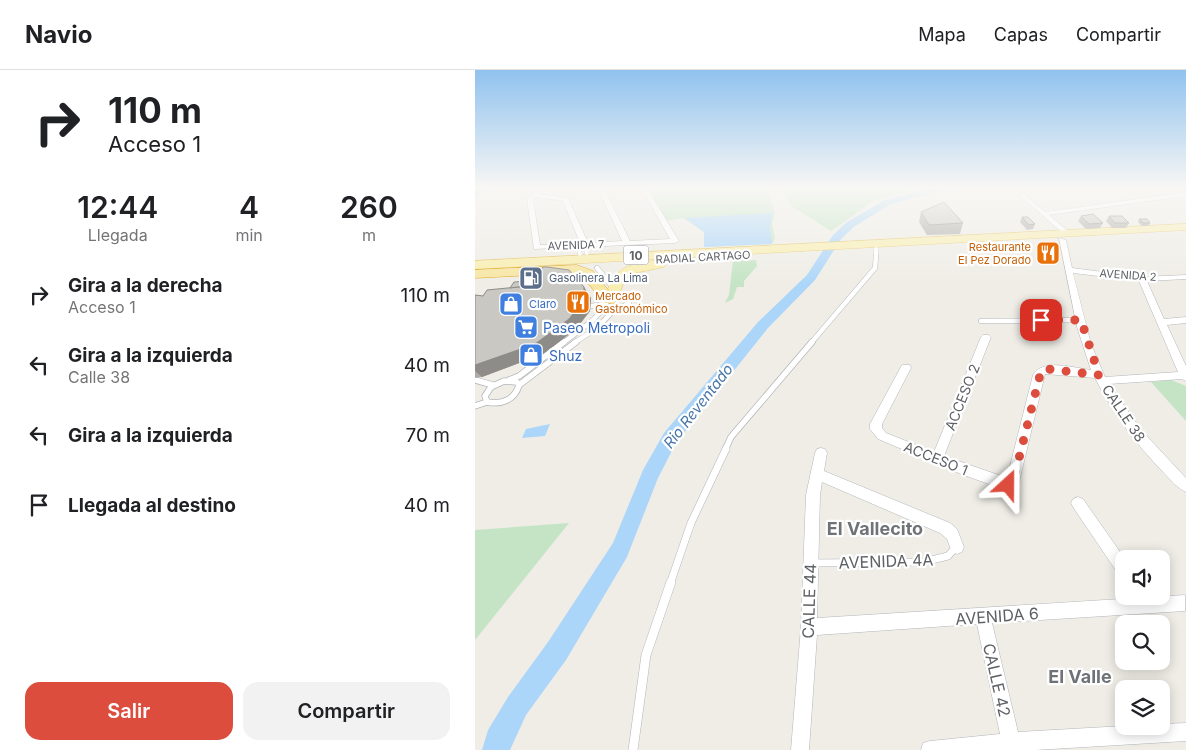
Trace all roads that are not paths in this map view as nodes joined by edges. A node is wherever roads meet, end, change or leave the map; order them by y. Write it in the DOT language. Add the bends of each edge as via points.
graph roads {
  1 [pos="533,220"];
  2 [pos="573,220"];
  3 [pos="616,220"];
  4 [pos="663,220"];
  5 [pos="1050,220"];
  6 [pos="1186,227"];
  7 [pos="1186,234"];
  8 [pos="989,236"];
  9 [pos="1064,236"];
  10 [pos="627,243"];
  11 [pos="949,245"];
  12 [pos="841,247"];
  13 [pos="876,249"];
  14 [pos="783,250"];
  15 [pos="583,251"];
  16 [pos="664,254"];
  17 [pos="725,256"];
  18 [pos="478,262"];
  19 [pos="685,262"];
  20 [pos="571,268"];
  21 [pos="591,268"];
  22 [pos="597,268"];
  23 [pos="475,270"];
  24 [pos="1069,270"];
  25 [pos="475,274"];
  26 [pos="1186,277"];
  27 [pos="1142,278"];
  28 [pos="611,301"];
  29 [pos="591,306"];
  30 [pos="1081,320"];
  31 [pos="1186,320"];
  32 [pos="981,321"];
  33 [pos="1161,322"];
  34 [pos="987,337"];
  35 [pos="906,368"];
  36 [pos="1186,376"];
  37 [pos="1101,378"];
  38 [pos="475,380"];
  39 [pos="509,380"];
  40 [pos="519,385"];
  41 [pos="493,386"];
  42 [pos="487,402"];
  43 [pos="475,406"];
  44 [pos="821,453"];
  45 [pos="937,458"];
  46 [pos="816,474"];
  47 [pos="1186,486"];
  48 [pos="1079,503"];
  49 [pos="957,547"];
  50 [pos="1115,557"];
  51 [pos="811,563"];
  52 [pos="1170,602"];
  53 [pos="1115,603"];
  54 [pos="1185,603"];
  55 [pos="983,617"];
  56 [pos="809,627"];
  57 [pos="1186,732"];
  58 [pos="1011,742"];
  59 [pos="633,750"];
  60 [pos="800,750"];
  61 [pos="930,750"];
  1 -- 15 [label="street, AVENIDA 7" via="537,247"];
  2 -- 15 [label="street"];
  3 -- 10 [label="street"];
  4 -- 10 [label="street, AVENIDA 7" via="675,240"];
  5 -- 9 [label="street"];
  6 -- 9 [label="main road, 10"];
  7 -- 9 [label="main road, 10"];
  8 -- 9 [label="main road, 10"];
  8 -- 11 [label="main road" via="984,240"];
  8 -- 12 [label="main road, 10"];
  9 -- 11 [label="main road, 10"];
  9 -- 24 [label="street, CALLE 38"];
  10 -- 15 [label="street, AVENIDA 7"];
  11 -- 13 [label="main road, 10"];
  12 -- 13 [label="main road, 10"];
  12 -- 14 [label="main road, RADIAL CARTAGO / 10"];
  13 -- 59 [label="lane" via="875,268 731,437 691,523 645,656"];
  14 -- 16 [label="main road, RADIAL CARTAGO / 10"];
  14 -- 17 [label="main road, RADIAL CARTAGO / 10"];
  15 -- 16 [label="main road" via="609,248"];
  15 -- 18 [label="main road"];
  16 -- 18 [label="main road, RADIAL CARTAGO / 10"];
  17 -- 19 [label="main road"];
  17 -- 23 [label="main road, RADIAL CARTAGO / 10"];
  19 -- 20 [label="main road"];
  19 -- 28 [label="main road" via="631,269 619,275"];
  20 -- 25 [label="highway"];
  20 -- 28 [label="highway" via="588,274"];
  21 -- 28 [label="lane"];
  22 -- 28 [label="lane"];
  24 -- 27 [label="street, AVENIDA 2"];
  24 -- 30 [label="street, CALLE 38"];
  26 -- 27 [label="street, AVENIDA 2"];
  27 -- 33 [label="street"];
  28 -- 29 [label="lane"];
  28 -- 39 [label="lane" via="592,320 519,376"];
  28 -- 40 [label="lane" via="597,328"];
  30 -- 32 [label="lane"];
  30 -- 37 [label="street, CALLE 38"];
  31 -- 33 [label="street"];
  33 -- 36 [label="street"];
  34 -- 45 [label="street, ACCESO 2"];
  35 -- 45 [label="street, ACCESO 1" via="876,429 882,436"];
  36 -- 37 [label="street"];
  37 -- 45 [label="street, ACCESO 1" via="1048,369 1041,371 1013,482 1008,485"];
  37 -- 47 [label="street, CALLE 38" via="1141,440"];
  38 -- 41 [label="lane"];
  39 -- 40 [label="lane"];
  39 -- 41 [label="lane"];
  40 -- 42 [label="lane" via="517,392 508,400 497,404"];
  41 -- 42 [label="lane" via="486,393"];
  42 -- 43 [label="lane"];
  44 -- 46 [label="street, CALLE 44"];
  46 -- 49 [label="street" via="945,528 953,534"];
  46 -- 51 [label="street, CALLE 44"];
  48 -- 50 [label="street"];
  49 -- 51 [label="lane, AVENIDA 4A" via="949,556 923,562"];
  51 -- 56 [label="street, CALLE 44"];
  52 -- 54 [label="street, AVENIDA 6"];
  53 -- 55 [label="street, AVENIDA 6"];
  55 -- 56 [label="street, AVENIDA 6"];
  55 -- 58 [label="street, CALLE 42"];
  56 -- 60 [label="street, CALLE 44"];
  57 -- 58 [label="street"];
  58 -- 61 [label="street"];
}
